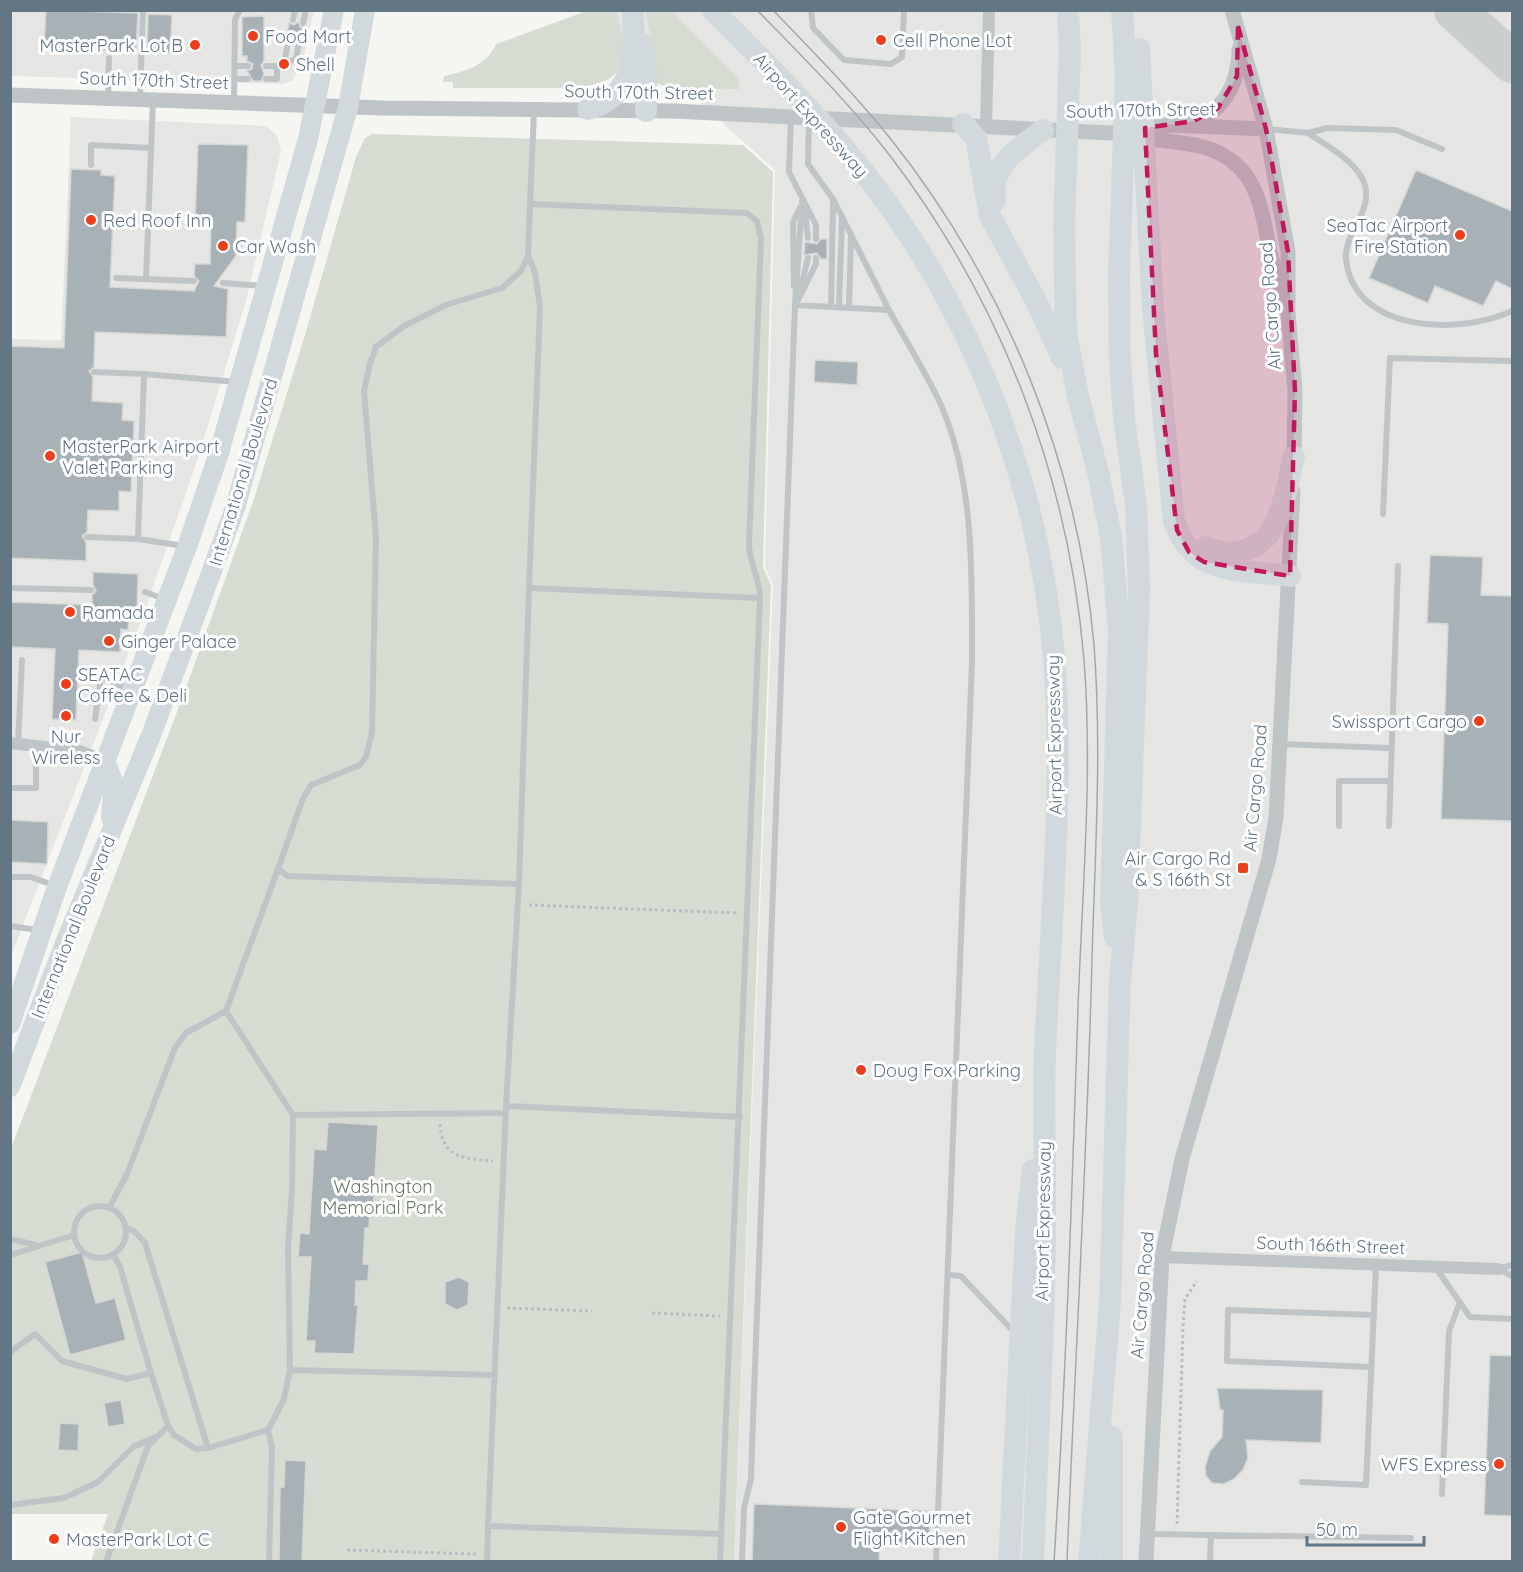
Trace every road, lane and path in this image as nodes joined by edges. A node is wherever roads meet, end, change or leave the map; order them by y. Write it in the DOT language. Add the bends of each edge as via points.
graph roads {
  1 [pos="143,10"];
  2 [pos="240,10"];
  3 [pos="295,10"];
  4 [pos="306,10"];
  5 [pos="334,10"];
  6 [pos="365,10"];
  7 [pos="713,10"];
  8 [pos="811,10"];
  9 [pos="904,10"];
  10 [pos="989,10"];
  11 [pos="1068,10"];
  12 [pos="1122,10"];
  13 [pos="1129,10"];
  14 [pos="1233,10"];
  15 [pos="632,13"];
  16 [pos="293,20"];
  17 [pos="303,23"];
  18 [pos="1238,26"];
  19 [pos="289,39"];
  20 [pos="299,40"];
  21 [pos="109,58"];
  22 [pos="281,64"];
  23 [pos="235,66"];
  24 [pos="248,66"];
  25 [pos="266,66"];
  26 [pos="1134,78"];
  27 [pos="234,79"];
  28 [pos="248,79"];
  29 [pos="266,79"];
  30 [pos="10,95"];
  31 [pos="107,98"];
  32 [pos="146,99"];
  33 [pos="234,102"];
  34 [pos="315,105"];
  35 [pos="348,107"];
  36 [pos="588,109"];
  37 [pos="534,110"];
  38 [pos="646,111"];
  39 [pos="791,117"];
  40 [pos="809,118"];
  41 [pos="963,124"];
  42 [pos="1169,125"];
  43 [pos="986,126"];
  44 [pos="1266,129"];
  45 [pos="1043,130"];
  46 [pos="1111,133"];
  47 [pos="1308,133"];
  48 [pos="151,148"];
  49 [pos="1442,149"];
  50 [pos="91,165"];
  51 [pos="833,199"];
  52 [pos="802,202"];
  53 [pos="530,204"];
  54 [pos="842,217"];
  55 [pos="851,234"];
  56 [pos="808,238"];
  57 [pos="816,238"];
  58 [pos="528,256"];
  59 [pos="808,258"];
  60 [pos="816,258"];
  61 [pos="116,278"];
  62 [pos="146,279"];
  63 [pos="194,281"];
  64 [pos="223,283"];
  65 [pos="267,286"];
  66 [pos="795,305"];
  67 [pos="831,307"];
  68 [pos="839,307"];
  69 [pos="849,308"];
  70 [pos="889,310"];
  71 [pos="1512,311"];
  72 [pos="1288,313"];
  73 [pos="1058,347"];
  74 [pos="1512,361"];
  75 [pos="94,372"];
  76 [pos="144,374"];
  77 [pos="241,382"];
  78 [pos="1089,439"];
  79 [pos="1166,448"];
  80 [pos="1294,457"];
  81 [pos="1383,514"];
  82 [pos="87,537"];
  83 [pos="138,539"];
  84 [pos="187,547"];
  85 [pos="1398,566"];
  86 [pos="1290,576"];
  87 [pos="10,588"];
  88 [pos="529,588"];
  89 [pos="91,590"];
  90 [pos="146,592"];
  91 [pos="760,598"];
  92 [pos="167,600"];
  93 [pos="22,660"];
  94 [pos="131,691"];
  95 [pos="95,719"];
  96 [pos="14,743"];
  97 [pos="1280,744"];
  98 [pos="36,745"];
  99 [pos="1390,748"];
  100 [pos="105,761"];
  101 [pos="1390,781"];
  102 [pos="10,788"];
  103 [pos="1339,826"];
  104 [pos="1389,826"];
  105 [pos="110,836"];
  106 [pos="278,869"];
  107 [pos="10,877"];
  108 [pos="519,884"];
  109 [pos="57,887"];
  110 [pos="518,904"];
  111 [pos="749,913"];
  112 [pos="10,926"];
  113 [pos="41,931"];
  114 [pos="1120,980"];
  115 [pos="226,1011"];
  116 [pos="10,1024"];
  117 [pos="1044,1076"];
  118 [pos="10,1087"];
  119 [pos="506,1109"];
  120 [pos="439,1113"];
  121 [pos="294,1115"];
  122 [pos="740,1117"];
  123 [pos="504,1162"];
  124 [pos="109,1208"];
  125 [pos="125,1227"];
  126 [pos="74,1234"];
  127 [pos="10,1239"];
  128 [pos="37,1245"];
  129 [pos="113,1254"];
  130 [pos="10,1255"];
  131 [pos="1162,1257"];
  132 [pos="1376,1264"];
  133 [pos="1512,1265"];
  134 [pos="1435,1266"];
  135 [pos="1498,1269"];
  136 [pos="949,1275"];
  137 [pos="1512,1276"];
  138 [pos="1197,1281"];
  139 [pos="1110,1302"];
  140 [pos="1460,1302"];
  141 [pos="497,1307"];
  142 [pos="592,1311"];
  143 [pos="652,1313"];
  144 [pos="1374,1315"];
  145 [pos="730,1317"];
  146 [pos="1512,1318"];
  147 [pos="1021,1340"];
  148 [pos="10,1352"];
  149 [pos="1370,1367"];
  150 [pos="290,1370"];
  151 [pos="151,1373"];
  152 [pos="494,1375"];
  153 [pos="168,1426"];
  154 [pos="268,1430"];
  155 [pos="155,1437"];
  156 [pos="208,1448"];
  157 [pos="1302,1482"];
  158 [pos="1442,1494"];
  159 [pos="10,1505"];
  160 [pos="488,1526"];
  161 [pos="1148,1533"];
  162 [pos="721,1534"];
  163 [pos="1177,1534"];
  164 [pos="1211,1535"];
  165 [pos="1411,1538"];
  166 [pos="347,1550"];
  167 [pos="487,1558"];
  168 [pos="106,1562"];
  169 [pos="269,1562"];
  170 [pos="720,1562"];
  171 [pos="742,1562"];
  172 [pos="936,1562"];
  173 [pos="1009,1562"];
  174 [pos="1033,1562"];
  175 [pos="1089,1562"];
  176 [pos="1112,1562"];
  177 [pos="1146,1562"];
  178 [pos="1210,1562"];
  1 -- 32 [label="lane"];
  2 -- 23 [label="lane" via="235,19"];
  3 -- 16 [label="lane"];
  4 -- 17 [label="lane"];
  5 -- 34 [label="main road, International Boulevard"];
  6 -- 35 [label="main road, International Boulevard"];
  7 -- 117 [label="highway, Airport Expressway" via="829,130 868,177 931,272 987,382 1015,460 1041,562 1054,656 1058,741"];
  8 -- 9 [label="lane" via="813,28 841,58 891,64 902,57"];
  10 -- 43 [label="street"];
  11 -- 78 [label="highway" via="1066,331"];
  12 -- 26 [label="highway"];
  13 -- 26 [label="highway" via="1138,40"];
  14 -- 18 [label="street, Air Cargo Road"];
  15 -- 36 [label="highway" via="635,48 631,68 615,96"];
  15 -- 38 [label="highway" via="645,56"];
  18 -- 42 [label="street" via="1238,66 1230,92 1206,116"];
  18 -- 44 [label="street, Air Cargo Road"];
  19 -- 22 [label="lane"];
  20 -- 22 [label="lane" via="296,59"];
  21 -- 31 [label="lane"];
  22 -- 25 [label="lane"];
  22 -- 29 [label="lane" via="277,79"];
  23 -- 24 [label="lane"];
  23 -- 27 [label="lane"];
  26 -- 79 [label="highway" via="1148,187 1153,309"];
  26 -- 114 [label="highway" via="1119,276 1120,362 1136,504 1139,590 1127,905"];
  27 -- 28 [label="lane"];
  27 -- 33 [label="lane"];
  30 -- 31 [label="street, South 170th Street"];
  31 -- 32 [label="street, South 170th Street"];
  32 -- 33 [label="street, South 170th Street"];
  32 -- 48 [label="lane"];
  33 -- 34 [label="street, South 170th Street"];
  34 -- 35 [label="street, South 170th Street"];
  34 -- 65 [label="main road, International Boulevard"];
  35 -- 37 [label="street, South 170th Street"];
  35 -- 105 [label="main road, International Boulevard" via="235,508"];
  36 -- 37 [label="street, South 170th Street"];
  36 -- 38 [label="street, South 170th Street"];
  37 -- 53 [label="lane"];
  38 -- 39 [label="street, South 170th Street"];
  39 -- 40 [label="street, South 170th Street"];
  39 -- 52 [label="lane" via="789,172"];
  40 -- 41 [label="street, South 170th Street"];
  40 -- 51 [label="lane" via="808,164"];
  41 -- 43 [label="street, South 170th Street"];
  41 -- 73 [label="highway" via="976,138 990,216"];
  42 -- 44 [label="street, South 170th Street"];
  42 -- 46 [label="street, South 170th Street"];
  43 -- 45 [label="street, South 170th Street"];
  44 -- 47 [label="lane"];
  44 -- 72 [label="street, Air Cargo Road" via="1288,252"];
  45 -- 46 [label="street, South 170th Street"];
  45 -- 73 [label="highway" via="1000,167 994,192 1005,226 1037,283"];
  46 -- 72 [label="street" via="1202,147 1237,165 1255,188 1263,210"];
  47 -- 49 [label="lane" via="1327,128 1396,130"];
  47 -- 71 [label="lane" via="1358,171 1364,184 1363,216 1350,239 1346,258 1356,292 1377,311 1421,324 1490,321"];
  48 -- 50 [label="lane" via="91,145"];
  48 -- 62 [label="lane"];
  51 -- 54 [label="lane"];
  51 -- 67 [label="lane"];
  52 -- 56 [label="lane"];
  52 -- 57 [label="lane" via="816,225"];
  52 -- 66 [label="lane"];
  53 -- 58 [label="lane"];
  53 -- 91 [label="lane" via="740,212 757,221 761,239 749,545"];
  54 -- 55 [label="lane"];
  54 -- 68 [label="lane"];
  55 -- 69 [label="lane"];
  55 -- 70 [label="lane"];
  58 -- 88 [label="lane" via="535,272 540,307"];
  58 -- 106 [label="lane" via="521,272 502,288 446,305 404,326 376,347 372,355 364,391 376,537 372,732 360,765 310,785"];
  59 -- 66 [label="lane"];
  60 -- 66 [label="lane"];
  61 -- 62 [label="lane"];
  62 -- 63 [label="lane"];
  64 -- 65 [label="lane"];
  65 -- 77 [label="main road, International Boulevard"];
  66 -- 67 [label="lane"];
  66 -- 171 [label="lane" via="751,1479 744,1508"];
  67 -- 68 [label="lane"];
  68 -- 69 [label="lane"];
  69 -- 70 [label="lane"];
  70 -- 136 [label="lane" via="950,430 960,469 970,553 972,662"];
  72 -- 80 [label="street, Air Cargo Road" via="1295,391"];
  73 -- 78 [label="highway"];
  74 -- 81 [label="lane" via="1390,358"];
  75 -- 76 [label="lane"];
  76 -- 77 [label="lane"];
  76 -- 83 [label="lane"];
  77 -- 84 [label="main road, International Boulevard"];
  78 -- 114 [label="highway" via="1105,506 1117,593 1119,665 1111,905"];
  79 -- 80 [label="highway" via="1190,532 1202,545 1227,553 1256,546 1273,528"];
  79 -- 86 [label="highway" via="1174,521 1189,552 1213,565"];
  80 -- 86 [label="street, Air Cargo Road"];
  82 -- 83 [label="lane"];
  83 -- 84 [label="lane"];
  84 -- 92 [label="main road, International Boulevard"];
  85 -- 99 [label="lane"];
  86 -- 97 [label="street, Air Cargo Road"];
  87 -- 89 [label="lane"];
  88 -- 91 [label="lane"];
  88 -- 108 [label="lane"];
  90 -- 92 [label="lane"];
  91 -- 111 [label="lane"];
  92 -- 94 [label="main road, International Boulevard"];
  93 -- 96 [label="lane"];
  94 -- 95 [label="lane" via="101,677"];
  94 -- 100 [label="main road, International Boulevard"];
  96 -- 98 [label="street"];
  97 -- 99 [label="lane"];
  97 -- 131 [label="street, Air Cargo Road" via="1269,859 1182,1159"];
  98 -- 100 [label="street" via="80,751"];
  98 -- 102 [label="lane" via="36,788"];
  99 -- 101 [label="lane"];
  100 -- 105 [label="main road" via="114,784"];
  100 -- 109 [label="main road, International Boulevard"];
  101 -- 103 [label="lane" via="1340,781"];
  101 -- 104 [label="lane"];
  105 -- 118 [label="main road, International Boulevard"];
  106 -- 108 [label="lane" via="288,876"];
  106 -- 115 [label="lane"];
  107 -- 109 [label="lane" via="41,879"];
  108 -- 110 [label="lane"];
  109 -- 113 [label="main road, International Boulevard"];
  110 -- 111 [label="path"];
  110 -- 119 [label="lane"];
  111 -- 122 [label="lane"];
  112 -- 113 [label="lane"];
  113 -- 116 [label="main road, International Boulevard"];
  114 -- 139 [label="highway"];
  115 -- 121 [label="lane"];
  115 -- 124 [label="lane" via="186,1033 175,1048 127,1174"];
  117 -- 147 [label="highway" via="1026,1230"];
  117 -- 174 [label="highway, Airport Expressway" via="1045,1231"];
  119 -- 120 [label="lane"];
  119 -- 122 [label="lane"];
  119 -- 123 [label="lane"];
  120 -- 121 [label="lane"];
  120 -- 123 [label="path" via="441,1137 450,1152 464,1158"];
  121 -- 150 [label="lane" via="288,1248"];
  122 -- 145 [label="lane"];
  123 -- 141 [label="lane"];
  124 -- 125 [label="lane" via="119,1215"];
  124 -- 126 [label="lane" via="97,1206 82,1213"];
  125 -- 129 [label="lane" via="124,1240"];
  125 -- 156 [label="lane" via="146,1243"];
  126 -- 128 [label="lane"];
  126 -- 129 [label="lane" via="87,1255"];
  127 -- 128 [label="lane"];
  128 -- 130 [label="lane"];
  129 -- 151 [label="lane"];
  131 -- 132 [label="street, South 166th Street"];
  131 -- 161 [label="street, Air Cargo Road"];
  132 -- 134 [label="street, South 166th Street"];
  132 -- 144 [label="lane"];
  133 -- 135 [label="lane"];
  134 -- 135 [label="street, South 166th Street"];
  134 -- 140 [label="lane"];
  135 -- 137 [label="lane"];
  136 -- 147 [label="lane" via="961,1276"];
  136 -- 172 [label="lane"];
  138 -- 163 [label="path" via="1185,1299"];
  139 -- 175 [label="highway"];
  139 -- 176 [label="highway"];
  140 -- 146 [label="lane" via="1470,1317"];
  140 -- 158 [label="lane" via="1449,1331"];
  141 -- 142 [label="path"];
  141 -- 152 [label="lane"];
  143 -- 145 [label="path"];
  144 -- 149 [label="lane"];
  144 -- 149 [label="lane" via="1228,1310 1227,1361"];
  145 -- 162 [label="lane"];
  147 -- 173 [label="highway"];
  148 -- 151 [label="lane" via="35,1334 62,1361 127,1379"];
  149 -- 157 [label="lane" via="1366,1485"];
  150 -- 152 [label="lane"];
  150 -- 154 [label="lane" via="284,1399"];
  151 -- 153 [label="lane"];
  152 -- 160 [label="lane"];
  153 -- 155 [label="lane"];
  153 -- 156 [label="lane" via="189,1447"];
  154 -- 156 [label="lane"];
  154 -- 169 [label="lane" via="272,1447"];
  155 -- 159 [label="lane" via="133,1447 98,1482 64,1498"];
  155 -- 168 [label="lane" via="148,1446"];
  160 -- 162 [label="lane"];
  160 -- 167 [label="lane"];
  161 -- 163 [label="lane"];
  161 -- 177 [label="street, Air Cargo Road"];
  162 -- 170 [label="lane"];
  163 -- 164 [label="lane"];
  164 -- 165 [label="lane"];
  164 -- 178 [label="lane"];
  166 -- 167 [label="path"];
}
